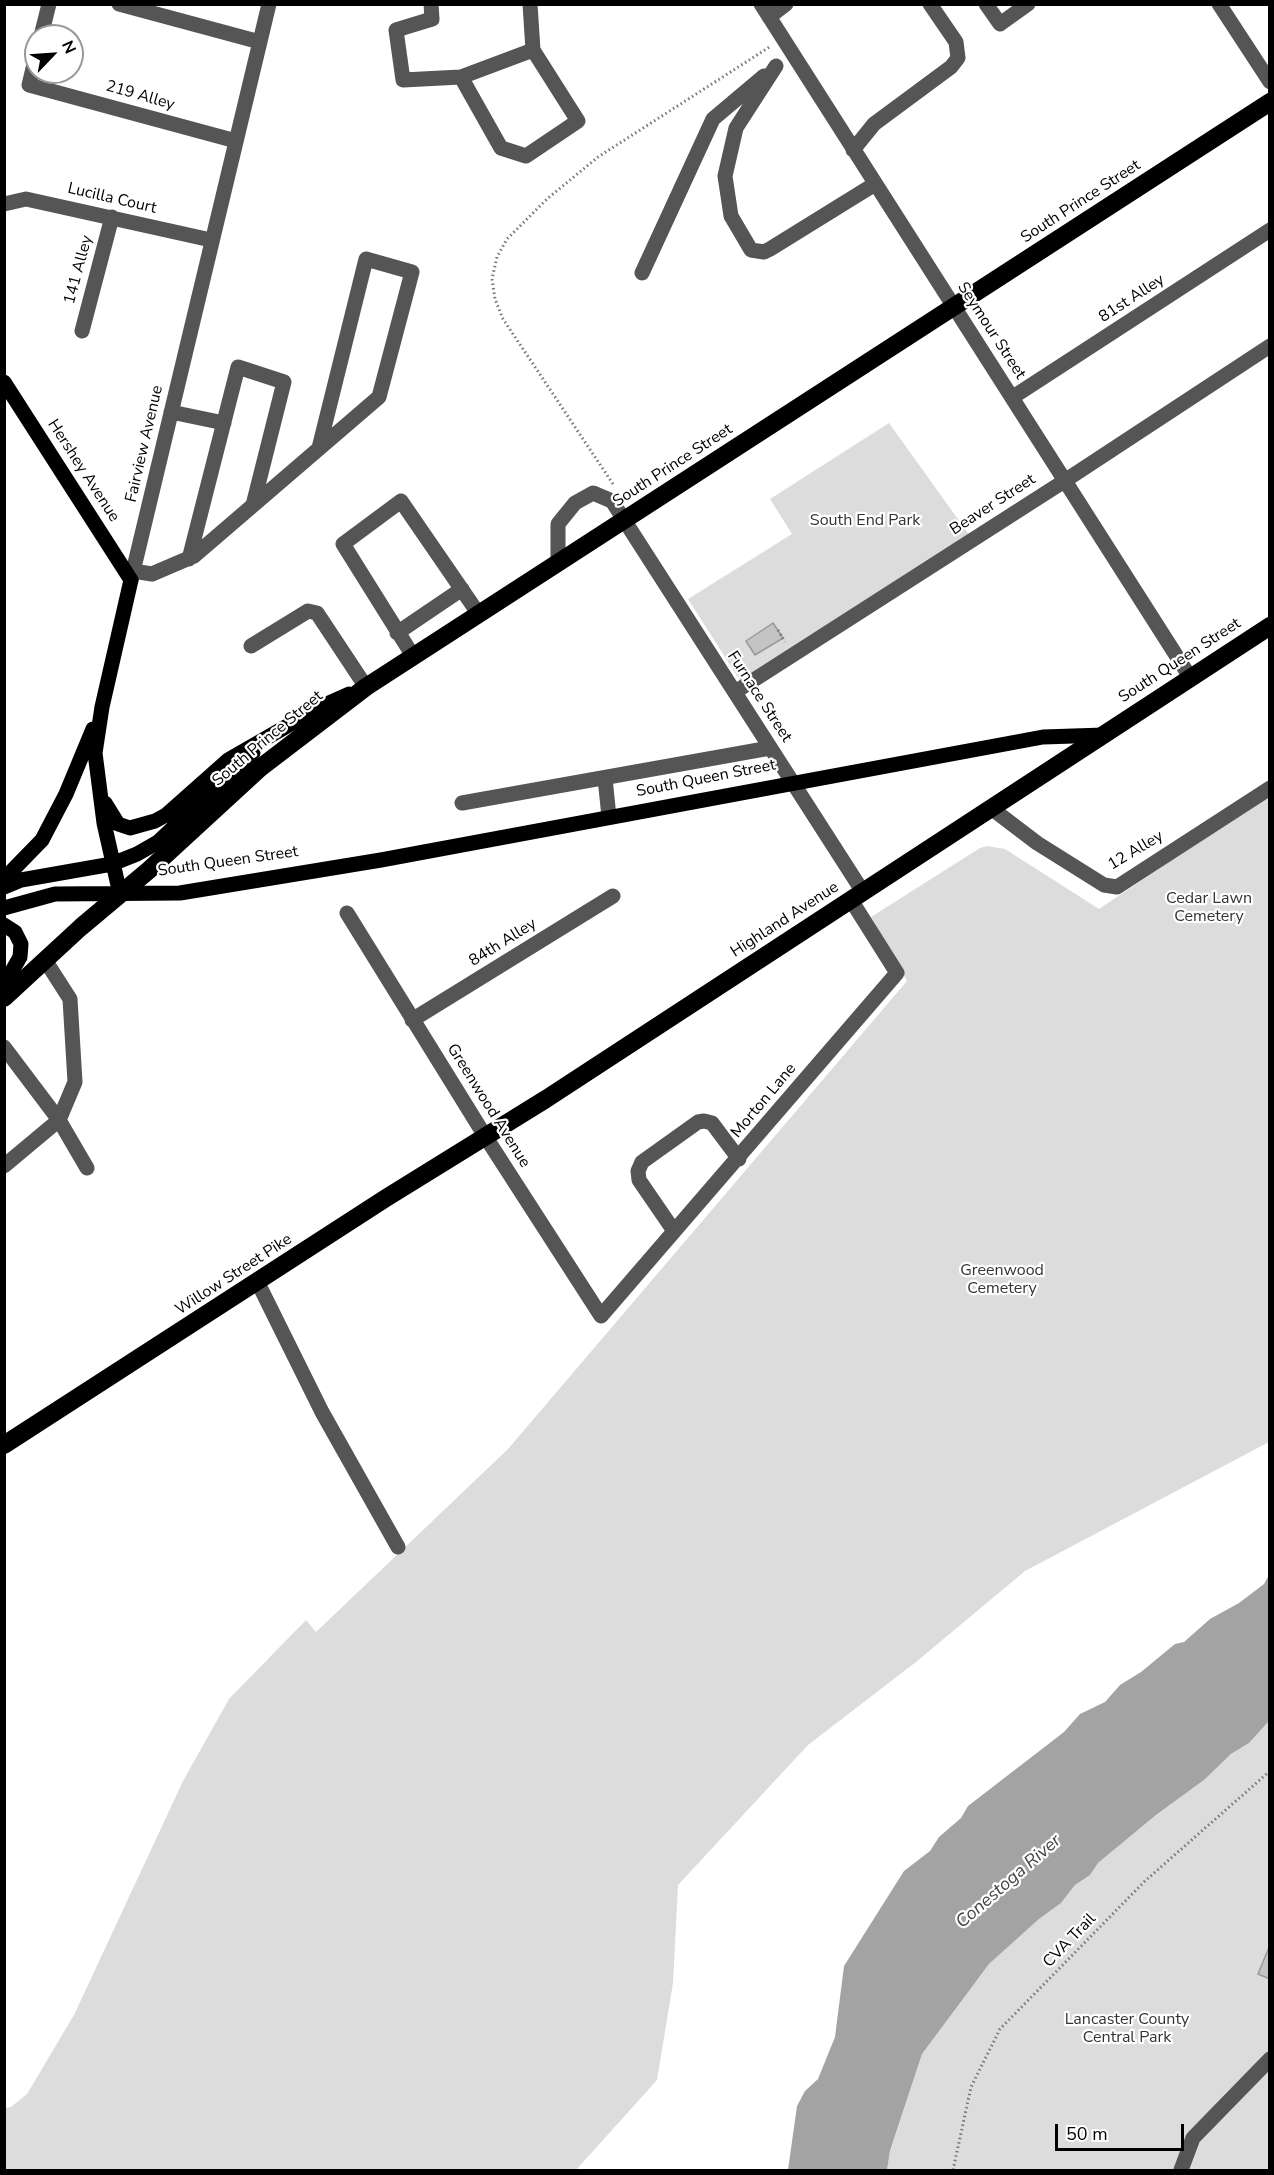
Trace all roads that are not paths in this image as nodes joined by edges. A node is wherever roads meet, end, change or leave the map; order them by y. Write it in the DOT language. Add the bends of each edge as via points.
graph roads {
  1 [pos="49,4"];
  2 [pos="119,4"];
  3 [pos="268,4"];
  4 [pos="430,4"];
  5 [pos="530,4"];
  6 [pos="786,4"];
  7 [pos="930,4"];
  8 [pos="986,4"];
  9 [pos="1028,4"];
  10 [pos="1219,5"];
  11 [pos="765,11"];
  12 [pos="44,24"];
  13 [pos="260,42"];
  14 [pos="533,50"];
  15 [pos="792,54"];
  16 [pos="776,66"];
  17 [pos="460,77"];
  18 [pos="1269,82"];
  19 [pos="29,84"];
  20 [pos="1269,102"];
  21 [pos="236,141"];
  22 [pos="853,150"];
  23 [pos="875,184"];
  24 [pos="4,204"];
  25 [pos="112,218"];
  26 [pos="1269,230"];
  27 [pos="211,240"];
  28 [pos="642,273"];
  29 [pos="954,308"];
  30 [pos="82,331"];
  31 [pos="1269,346"];
  32 [pos="4,382"];
  33 [pos="1013,397"];
  34 [pos="171,411"];
  35 [pos="224,423"];
  36 [pos="319,448"];
  37 [pos="1066,480"];
  38 [pos="253,506"];
  39 [pos="624,520"];
  40 [pos="189,559"];
  41 [pos="558,563"];
  42 [pos="132,576"];
  43 [pos="462,589"];
  44 [pos="478,613"];
  45 [pos="1269,626"];
  46 [pos="397,633"];
  47 [pos="251,646"];
  48 [pos="413,656"];
  49 [pos="1190,677"];
  50 [pos="366,687"];
  51 [pos="735,692"];
  52 [pos="102,707"];
  53 [pos="1104,735"];
  54 [pos="263,742"];
  55 [pos="770,748"];
  56 [pos="605,778"];
  57 [pos="793,783"];
  58 [pos="1269,788"];
  59 [pos="99,792"];
  60 [pos="462,803"];
  61 [pos="991,808"];
  62 [pos="609,817"];
  63 [pos="112,864"];
  64 [pos="4,879"];
  65 [pos="4,887"];
  66 [pos="120,894"];
  67 [pos="613,896"];
  68 [pos="857,896"];
  69 [pos="4,908"];
  70 [pos="347,913"];
  71 [pos="4,925"];
  72 [pos="45,960"];
  73 [pos="4,985"];
  74 [pos="4,998"];
  75 [pos="412,1020"];
  76 [pos="4,1047"];
  77 [pos="59,1120"];
  78 [pos="485,1136"];
  79 [pos="739,1159"];
  80 [pos="4,1166"];
  81 [pos="87,1168"];
  82 [pos="674,1231"];
  83 [pos="258,1283"];
  84 [pos="601,1316"];
  85 [pos="4,1445"];
  86 [pos="398,1547"];
  87 [pos="1269,2059"];
  88 [pos="1181,2170"];
  1 -- 12 [label="street"];
  2 -- 13 [label="street"];
  3 -- 13 [label="street, Fairview Avenue"];
  4 -- 17 [label="street" via="432,19 396,30 403,80"];
  5 -- 14 [label="street"];
  6 -- 11 [label="street"];
  7 -- 22 [label="street" via="956,42 958,58 874,124"];
  8 -- 9 [label="street" via="1000,24"];
  10 -- 18 [label="street"];
  11 -- 15 [label="street, Seymour Street"];
  13 -- 21 [label="street, Fairview Avenue"];
  14 -- 17 [label="street"];
  14 -- 17 [label="street" via="578,121 526,156 501,148"];
  15 -- 16 [label="street"];
  15 -- 22 [label="street, Seymour Street"];
  16 -- 23 [label="street" via="736,128 725,176 731,216 751,250 770,249"];
  16 -- 28 [label="street" via="713,119"];
  19 -- 21 [label="street, 219 Alley"];
  20 -- 29 [label="highway, South Prince Street"];
  21 -- 27 [label="street, Fairview Avenue"];
  22 -- 23 [label="street, Seymour Street"];
  23 -- 29 [label="street, Seymour Street"];
  24 -- 25 [label="street, Lucilla Court" via="27,199"];
  25 -- 27 [label="street, Lucilla Court"];
  25 -- 30 [label="street, 141 Alley"];
  26 -- 33 [label="street, 81st Alley"];
  27 -- 34 [label="street, Fairview Avenue"];
  29 -- 33 [label="street, Seymour Street"];
  29 -- 39 [label="highway, South Prince Street"];
  31 -- 37 [label="street, Beaver Street"];
  32 -- 42 [label="main road, Hershey Avenue"];
  33 -- 37 [label="street, Seymour Street"];
  34 -- 35 [label="street"];
  34 -- 42 [label="street, Fairview Avenue"];
  35 -- 38 [label="street" via="238,367 284,382"];
  35 -- 40 [label="street"];
  36 -- 36 [label="street" via="379,398 412,272 366,259"];
  36 -- 38 [label="street"];
  37 -- 49 [label="street, Seymour Street"];
  37 -- 51 [label="street, Beaver Street"];
  38 -- 40 [label="street"];
  39 -- 41 [label="highway, South Prince Street"];
  39 -- 41 [label="street, Furnace Street" via="612,501 593,493 575,503 558,524"];
  39 -- 51 [label="street, Furnace Street"];
  40 -- 42 [label="street" via="152,574"];
  41 -- 44 [label="highway, South Prince Street"];
  42 -- 52 [label="main road, Fairview Avenue"];
  43 -- 44 [label="street"];
  43 -- 46 [label="street"];
  43 -- 46 [label="street" via="401,501 343,544"];
  44 -- 48 [label="highway, South Prince Street"];
  45 -- 49 [label="highway, South Queen Street"];
  46 -- 48 [label="street"];
  47 -- 50 [label="street" via="308,611 317,613"];
  48 -- 50 [label="highway, South Prince Street"];
  49 -- 53 [label="highway, South Queen Street"];
  50 -- 54 [label="main road" via="322,706"];
  50 -- 66 [label="highway, South Prince Street" via="260,768"];
  51 -- 55 [label="street, Furnace Street"];
  52 -- 59 [label="main road, Fairview Avenue" via="95,753"];
  52 -- 64 [label="main road" via="42,840"];
  53 -- 57 [label="main road, South Queen Street" via="1043,737"];
  53 -- 61 [label="highway, Highland Avenue"];
  54 -- 59 [label="main road" via="228,760 166,815 142,826 118,824"];
  54 -- 63 [label="main road" via="158,842"];
  55 -- 56 [label="street"];
  55 -- 57 [label="street, Furnace Street"];
  56 -- 60 [label="street"];
  56 -- 62 [label="street"];
  57 -- 62 [label="main road, South Queen Street"];
  57 -- 68 [label="street, Furnace Street"];
  58 -- 61 [label="street, 12 Alley" via="1117,887 1104,885 1037,843"];
  59 -- 63 [label="main road, Fairview Avenue"];
  61 -- 68 [label="highway, Highland Avenue"];
  62 -- 66 [label="main road, South Queen Street" via="180,893"];
  63 -- 65 [label="main road" via="21,880"];
  63 -- 66 [label="main road, Fairview Avenue"];
  66 -- 69 [label="main road, South Queen Street" via="56,894"];
  66 -- 72 [label="highway"];
  67 -- 75 [label="street, 84th Alley"];
  68 -- 78 [label="highway, Highland Avenue"];
  68 -- 79 [label="street, Morton Lane" via="897,973"];
  70 -- 75 [label="street, Greenwood Avenue"];
  71 -- 73 [label="main road" via="15,932 21,944 20,957"];
  72 -- 74 [label="highway"];
  72 -- 77 [label="street" via="70,999 74,1033 75,1082"];
  75 -- 78 [label="street, Greenwood Avenue"];
  76 -- 77 [label="street"];
  77 -- 80 [label="street"];
  77 -- 81 [label="street"];
  78 -- 83 [label="highway, Willow Street Pike"];
  78 -- 84 [label="street, Greenwood Avenue"];
  79 -- 82 [label="street, Morton Lane"];
  79 -- 82 [label="street" via="712,1123 704,1121 642,1162 639,1180"];
  82 -- 84 [label="street, Morton Lane"];
  83 -- 85 [label="highway, Willow Street Pike"];
  83 -- 86 [label="street" via="317,1403"];
  87 -- 88 [label="street" via="1193,2138"];
}
